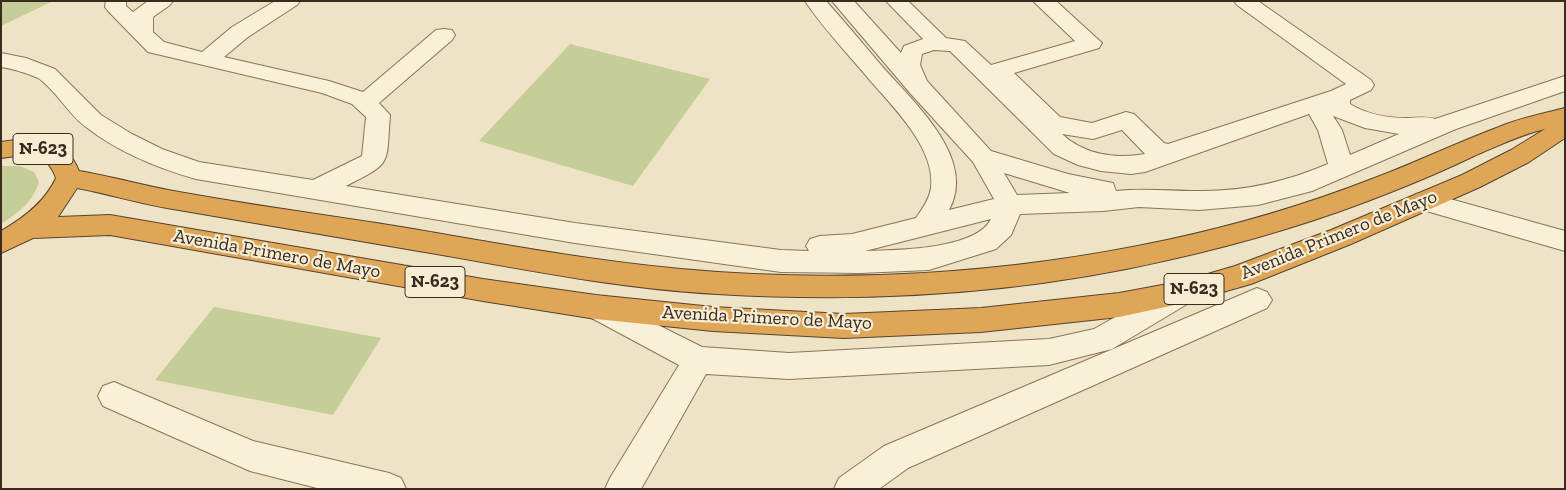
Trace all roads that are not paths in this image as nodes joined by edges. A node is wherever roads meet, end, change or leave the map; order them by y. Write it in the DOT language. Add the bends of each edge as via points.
graph roads {
  1 [pos="116,1"];
  2 [pos="163,1"];
  3 [pos="290,1"];
  4 [pos="815,1"];
  5 [pos="842,1"];
  6 [pos="896,1"];
  7 [pos="1043,1"];
  8 [pos="1244,1"];
  9 [pos="444,35"];
  10 [pos="149,40"];
  11 [pos="939,43"];
  12 [pos="1,60"];
  13 [pos="206,60"];
  14 [pos="1565,83"];
  15 [pos="919,89"];
  16 [pos="1339,96"];
  17 [pos="365,103"];
  18 [pos="1314,104"];
  19 [pos="1565,105"];
  20 [pos="1565,116"];
  21 [pos="1448,122"];
  22 [pos="1532,124"];
  23 [pos="1565,127"];
  24 [pos="1565,139"];
  25 [pos="1,150"];
  26 [pos="1169,153"];
  27 [pos="1520,156"];
  28 [pos="982,157"];
  29 [pos="368,164"];
  30 [pos="1342,168"];
  31 [pos="69,178"];
  32 [pos="317,190"];
  33 [pos="1139,198"];
  34 [pos="1426,201"];
  35 [pos="394,203"];
  36 [pos="1010,205"];
  37 [pos="924,227"];
  38 [pos="29,228"];
  39 [pos="1565,241"];
  40 [pos="1,243"];
  41 [pos="702,250"];
  42 [pos="1184,292"];
  43 [pos="1257,300"];
  44 [pos="596,307"];
  45 [pos="698,360"];
  46 [pos="114,396"];
  47 [pos="389,489"];
  48 [pos="622,489"];
  49 [pos="852,489"];
  1 -- 10 [label="street" via="115,6"];
  2 -- 10 [label="street" via="142,14"];
  3 -- 13 [label="street" via="240,32"];
  4 -- 37 [label="street" via="909,111 933,146 944,184 939,205"];
  5 -- 15 [label="street"];
  6 -- 11 [label="street"];
  7 -- 26 [label="street" via="1091,43 998,70 1053,124 1093,131 1126,120 1156,150"];
  8 -- 16 [label="street" via="1363,85"];
  9 -- 17 [label="street"];
  10 -- 13 [label="street"];
  11 -- 15 [label="street" via="922,45 912,52 909,65"];
  11 -- 26 [label="street" via="957,46 1063,148 1089,160 1112,164 1159,160"];
  12 -- 32 [label="street" via="47,74 93,121 160,158 196,170"];
  13 -- 17 [label="street" via="329,88"];
  14 -- 21 [label="street"];
  15 -- 28 [label="street"];
  16 -- 18 [label="street"];
  16 -- 21 [label="street" via="1341,110 1375,124 1417,126"];
  17 -- 29 [label="street" via="378,115 374,159"];
  18 -- 26 [label="street"];
  18 -- 30 [label="street" via="1330,130"];
  19 -- 22 [label="highway"];
  20 -- 22 [label="highway, Avenida Primero de Mayo"];
  21 -- 30 [label="street"];
  22 -- 31 [label="highway, Avenida Primero de Mayo / N-623" via="1311,212 1156,254 1095,265 976,279 823,286 717,282 618,273 167,199"];
  23 -- 27 [label="highway, Avenida Primero de Mayo"];
  24 -- 27 [label="highway"];
  25 -- 31 [label="highway, N-623" via="36,147 51,152 61,158"];
  27 -- 34 [label="highway, Avenida Primero de Mayo / N-623"];
  28 -- 33 [label="street" via="1067,183"];
  28 -- 36 [label="street"];
  29 -- 32 [label="street"];
  29 -- 35 [label="street"];
  30 -- 33 [label="street" via="1303,185 1258,196 1199,200"];
  31 -- 38 [label="highway, N-623" via="56,203"];
  32 -- 35 [label="street"];
  33 -- 36 [label="street"];
  34 -- 39 [label="street"];
  34 -- 42 [label="highway, Avenida Primero de Mayo / N-623" via="1240,276"];
  35 -- 41 [label="street"];
  36 -- 37 [label="street"];
  36 -- 41 [label="street" via="1001,228 986,242 929,259 781,261"];
  37 -- 41 [label="street" via="852,244"];
  38 -- 40 [label="highway, N-623"];
  38 -- 44 [label="highway, Avenida Primero de Mayo / N-623" via="110,225"];
  42 -- 44 [label="highway, Avenida Primero de Mayo / N-623" via="1119,305 981,320 844,326 713,319"];
  42 -- 45 [label="street" via="1101,340 1049,352 789,366"];
  43 -- 49 [label="street" via="896,457"];
  44 -- 45 [label="street"];
  45 -- 48 [label="street"];
  46 -- 47 [label="street" via="250,456"];
}
